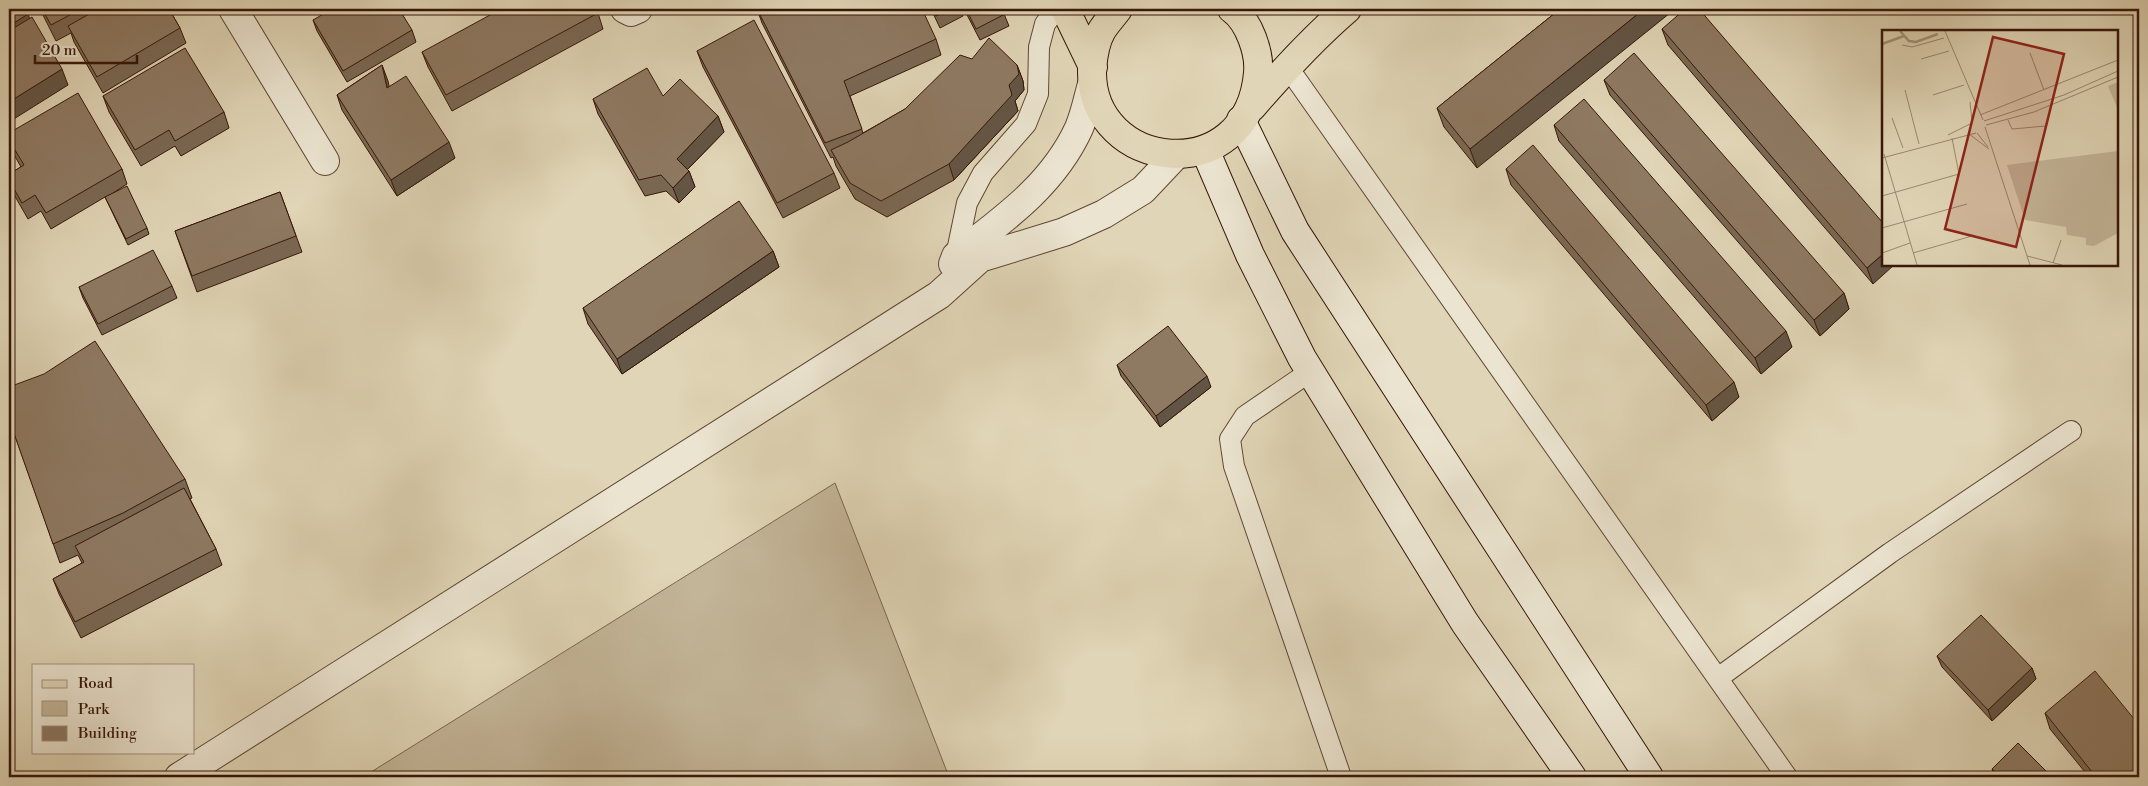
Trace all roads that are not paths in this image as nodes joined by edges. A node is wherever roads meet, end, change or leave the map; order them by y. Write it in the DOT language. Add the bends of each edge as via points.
graph roads {
  1 [pos="233,9"];
  2 [pos="625,9"];
  3 [pos="638,9"];
  4 [pos="1056,9"];
  5 [pos="1065,9"];
  6 [pos="1118,9"];
  7 [pos="1232,9"];
  8 [pos="1347,9"];
  9 [pos="1287,66"];
  10 [pos="1092,75"];
  11 [pos="1245,116"];
  12 [pos="1205,150"];
  13 [pos="1176,155"];
  14 [pos="325,162"];
  15 [pos="956,256"];
  16 [pos="939,295"];
  17 [pos="1311,371"];
  18 [pos="2071,431"];
  19 [pos="1718,678"];
  20 [pos="179,777"];
  21 [pos="1341,777"];
  22 [pos="1572,777"];
  23 [pos="1649,777"];
  24 [pos="1787,777"];
  1 -- 14 [label="street"];
  2 -- 3 [label="street" via="630,12"];
  4 -- 15 [label="lane" via="1045,24 1039,47 1035,102 1026,124 983,172 967,203"];
  5 -- 10 [label="main road"];
  6 -- 10 [label="main road" via="1102,30 1093,54"];
  7 -- 11 [label="main road" via="1252,36 1259,64 1256,93"];
  8 -- 9 [label="main road"];
  9 -- 11 [label="main road"];
  9 -- 19 [label="lane"];
  10 -- 13 [label="main road" via="1102,111 1120,134 1147,150"];
  10 -- 15 [label="street" via="1079,128 1056,166 1027,200"];
  11 -- 12 [label="main road" via="1230,135"];
  11 -- 23 [label="street" via="1294,231"];
  12 -- 13 [label="main road"];
  12 -- 17 [label="street" via="1250,255"];
  13 -- 16 [label="street" via="1143,190 1104,214 1064,232 980,258"];
  15 -- 16 [label="street"];
  16 -- 20 [label="street"];
  17 -- 21 [label="lane" via="1245,416 1230,439 1234,466"];
  17 -- 22 [label="street" via="1465,623"];
  18 -- 19 [label="lane" via="1890,553"];
  19 -- 24 [label="lane"];
}
